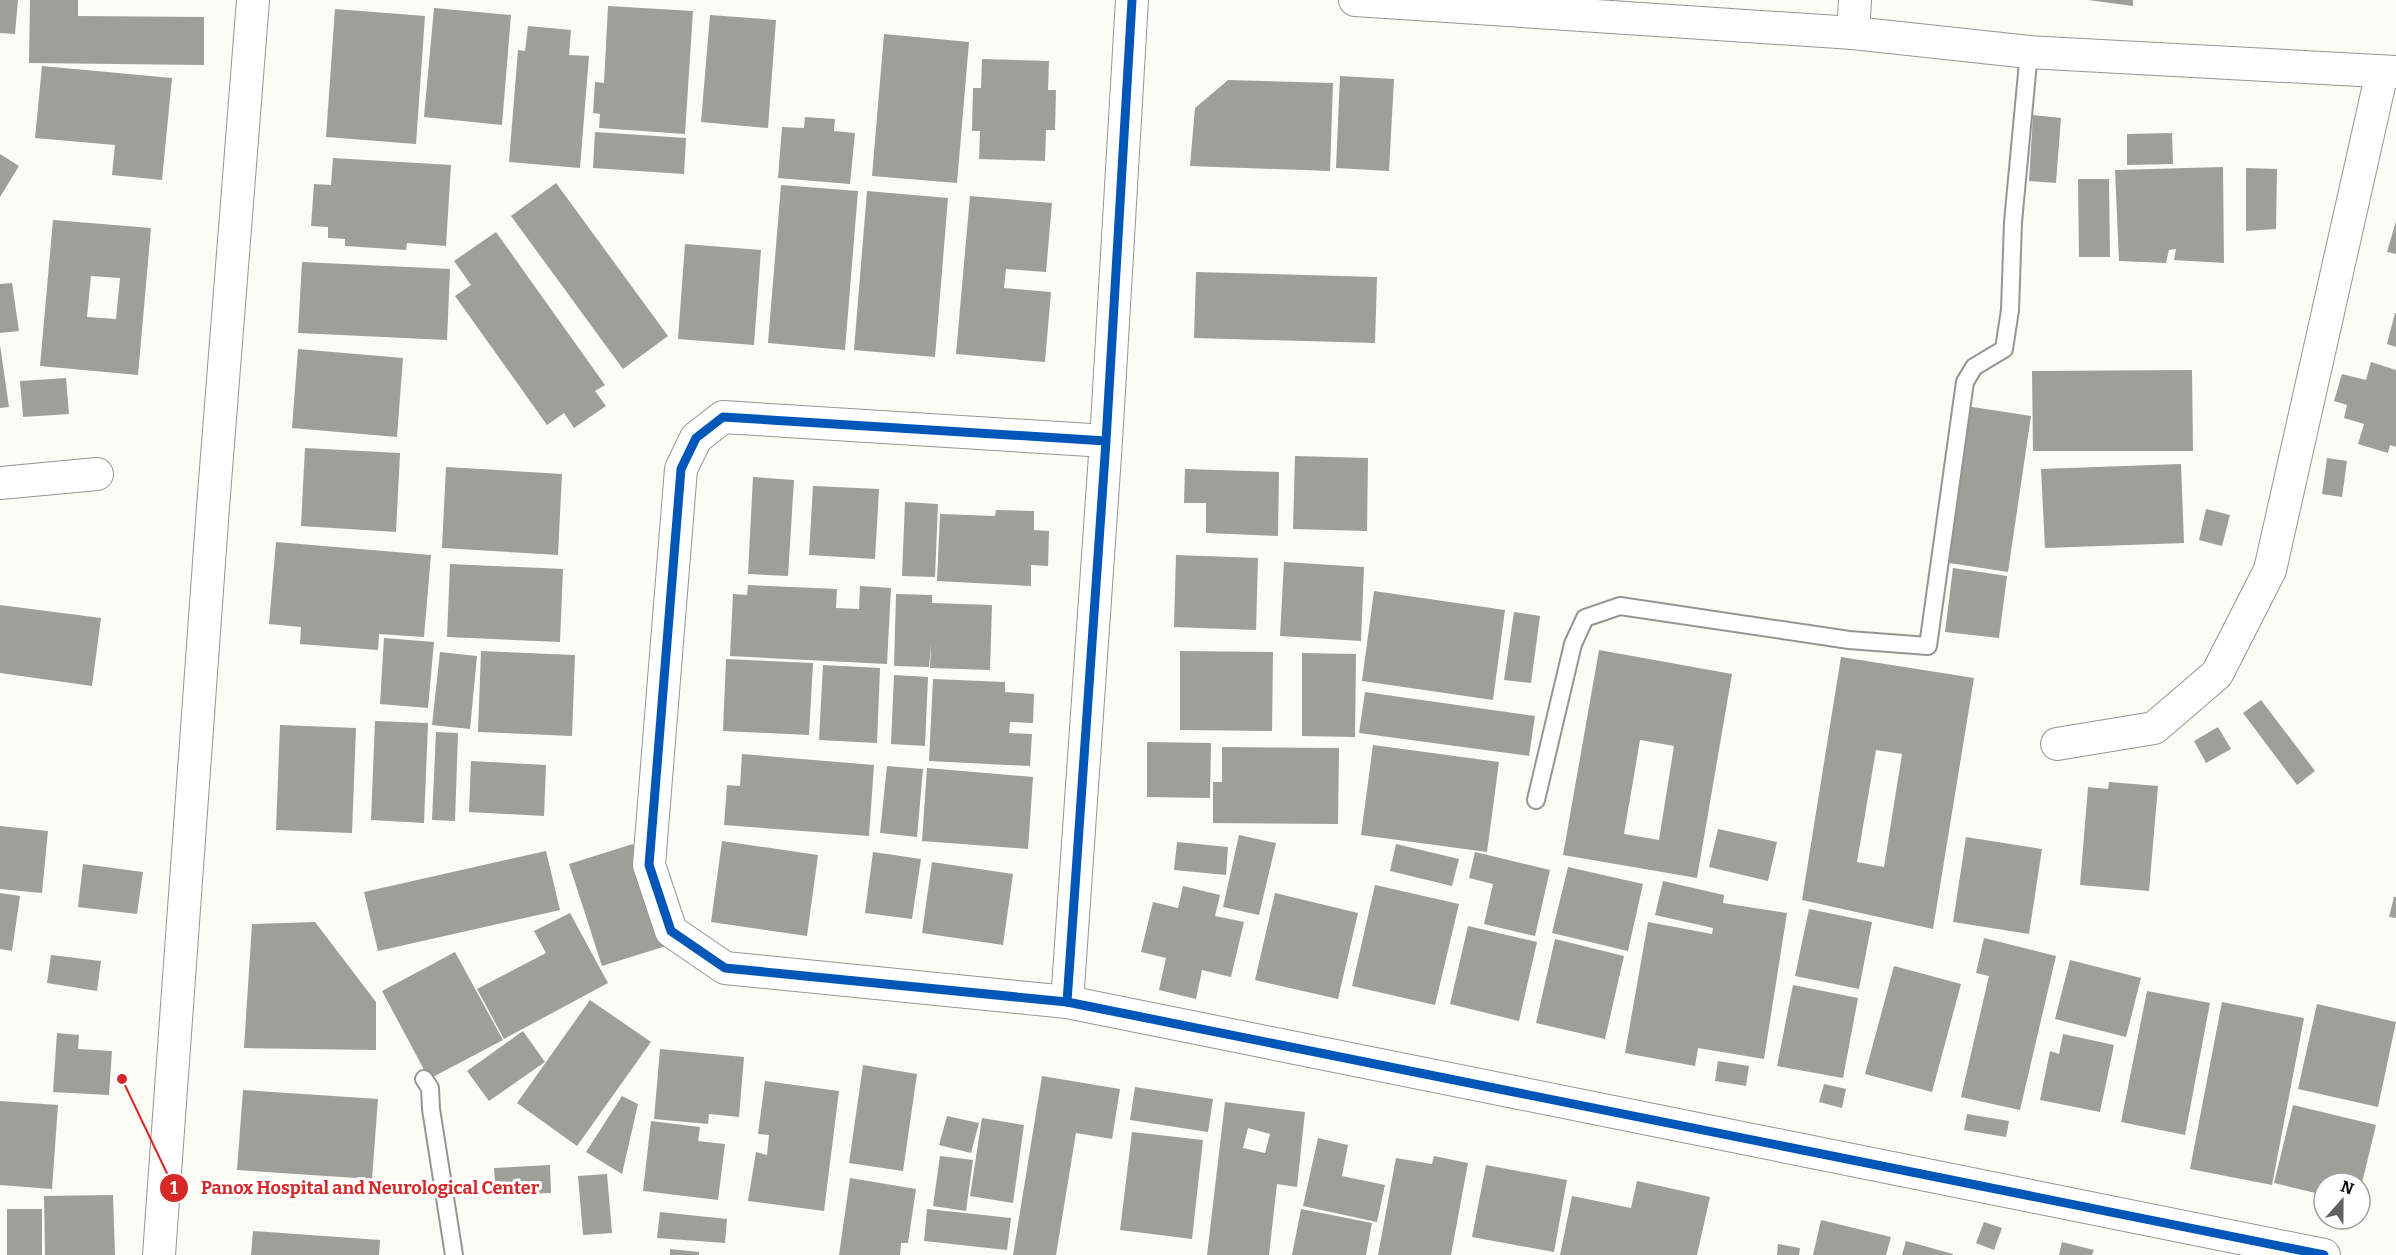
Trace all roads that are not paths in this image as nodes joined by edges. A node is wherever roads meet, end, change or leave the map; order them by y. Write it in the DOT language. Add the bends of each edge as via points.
graph roads {
  1 [pos="253,0"];
  2 [pos="1132,0"];
  3 [pos="1355,0"];
  4 [pos="1855,0"];
  5 [pos="1853,33"];
  6 [pos="2029,52"];
  7 [pos="2389,72"];
  8 [pos="1106,441"];
  9 [pos="97,474"];
  10 [pos="0,483"];
  11 [pos="2056,744"];
  12 [pos="1536,800"];
  13 [pos="1067,1002"];
  14 [pos="424,1080"];
  15 [pos="159,1255"];
  16 [pos="454,1255"];
  17 [pos="2325,1255"];
  1 -- 15 [label="street"];
  2 -- 8 [label="street"];
  3 -- 5 [label="street"];
  4 -- 5 [label="street"];
  5 -- 6 [label="street"];
  6 -- 7 [label="street"];
  6 -- 12 [label="lane" via="2004,349 1974,367 1965,382 1928,646 1849,640 1620,606 1585,618 1573,644"];
  7 -- 11 [label="street" via="2270,570 2217,674 2154,728"];
  8 -- 13 [label="street"];
  8 -- 13 [label="street" via="723,417 696,438 681,469 649,865 671,931 725,968"];
  9 -- 10 [label="street"];
  13 -- 17 [label="street"];
  14 -- 16 [label="lane" via="430,1088"];
}
